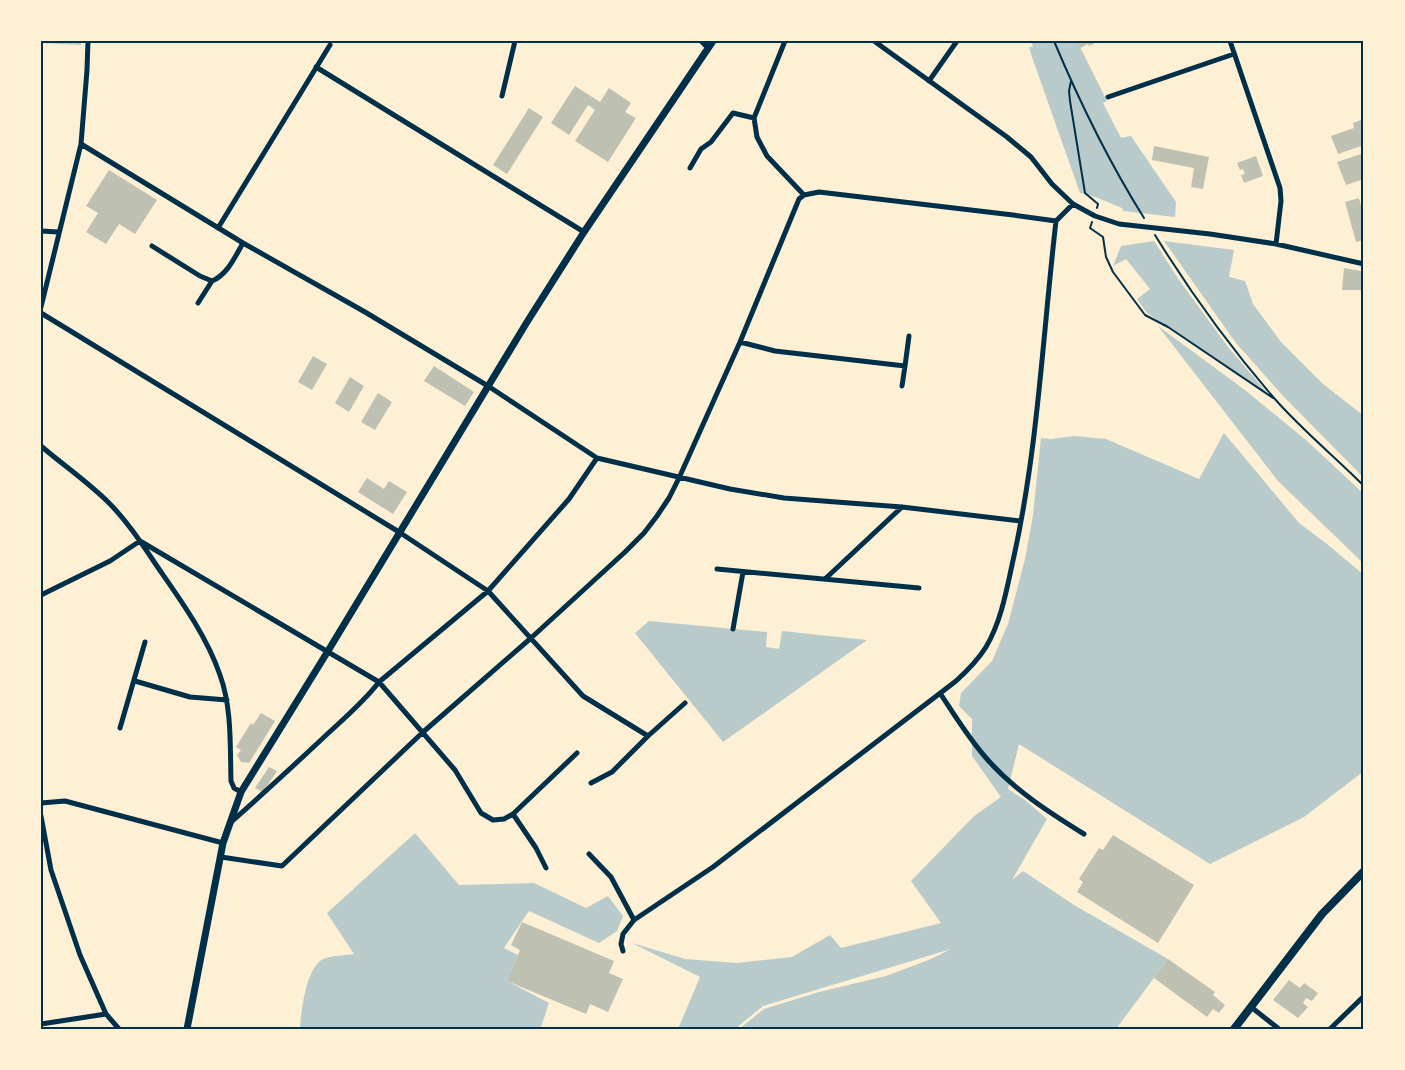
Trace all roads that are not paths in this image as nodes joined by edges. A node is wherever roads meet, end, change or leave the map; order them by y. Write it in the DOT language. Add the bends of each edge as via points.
graph roads {
  1 [pos="88,41"];
  2 [pos="515,41"];
  3 [pos="701,41"];
  4 [pos="785,41"];
  5 [pos="874,41"];
  6 [pos="957,41"];
  7 [pos="1230,41"];
  8 [pos="711,44"];
  9 [pos="330,45"];
  10 [pos="1234,54"];
  11 [pos="316,67"];
  12 [pos="929,81"];
  13 [pos="502,96"];
  14 [pos="1108,97"];
  15 [pos="754,118"];
  16 [pos="81,144"];
  17 [pos="690,168"];
  18 [pos="804,195"];
  19 [pos="1073,204"];
  20 [pos="1056,221"];
  21 [pos="218,228"];
  22 [pos="41,231"];
  23 [pos="58,232"];
  24 [pos="584,232"];
  25 [pos="243,243"];
  26 [pos="1276,244"];
  27 [pos="152,246"];
  28 [pos="1364,264"];
  29 [pos="212,281"];
  30 [pos="198,303"];
  31 [pos="41,307"];
  32 [pos="41,312"];
  33 [pos="909,336"];
  34 [pos="740,342"];
  35 [pos="905,366"];
  36 [pos="488,386"];
  37 [pos="902,386"];
  38 [pos="41,446"];
  39 [pos="597,458"];
  40 [pos="679,478"];
  41 [pos="902,507"];
  42 [pos="1021,521"];
  43 [pos="399,532"];
  44 [pos="140,540"];
  45 [pos="717,569"];
  46 [pos="743,572"];
  47 [pos="825,579"];
  48 [pos="919,588"];
  49 [pos="488,591"];
  50 [pos="41,595"];
  51 [pos="733,629"];
  52 [pos="531,638"];
  53 [pos="145,642"];
  54 [pos="328,651"];
  55 [pos="135,681"];
  56 [pos="379,682"];
  57 [pos="940,693"];
  58 [pos="227,700"];
  59 [pos="685,704"];
  60 [pos="120,728"];
  61 [pos="422,733"];
  62 [pos="648,736"];
  63 [pos="577,753"];
  64 [pos="591,783"];
  65 [pos="241,792"];
  66 [pos="41,803"];
  67 [pos="513,814"];
  68 [pos="41,816"];
  69 [pos="230,823"];
  70 [pos="1084,834"];
  71 [pos="224,843"];
  72 [pos="589,854"];
  73 [pos="221,857"];
  74 [pos="546,868"];
  75 [pos="1364,871"];
  76 [pos="634,920"];
  77 [pos="623,951"];
  78 [pos="1364,996"];
  79 [pos="1251,1007"];
  80 [pos="106,1014"];
  81 [pos="41,1024"];
  82 [pos="119,1029"];
  83 [pos="187,1029"];
  84 [pos="1234,1029"];
  85 [pos="1280,1029"];
  86 [pos="1330,1029"];
  1 -- 16 [label="street"];
  2 -- 13 [label="street"];
  3 -- 8 [label="street"];
  4 -- 15 [label="street"];
  5 -- 12 [label="street"];
  6 -- 12 [label="street"];
  7 -- 10 [label="street"];
  8 -- 24 [label="street"];
  9 -- 11 [label="street"];
  10 -- 14 [label="street"];
  10 -- 26 [label="street" via="1280,188 1282,200"];
  11 -- 21 [label="street"];
  11 -- 24 [label="street"];
  12 -- 19 [label="street" via="1008,137 1031,157"];
  15 -- 17 [label="street" via="733,113 711,142 701,149"];
  15 -- 18 [label="street" via="757,137 767,156"];
  16 -- 21 [label="street"];
  16 -- 23 [label="street"];
  18 -- 20 [label="street" via="818,192"];
  18 -- 34 [label="street" via="799,199"];
  19 -- 20 [label="street"];
  19 -- 26 [label="street" via="1118,224"];
  20 -- 42 [label="street" via="1035,427"];
  21 -- 25 [label="street"];
  22 -- 23 [label="street"];
  23 -- 31 [label="street"];
  24 -- 36 [label="street"];
  25 -- 29 [label="street" via="225,273"];
  25 -- 36 [label="street"];
  26 -- 28 [label="street"];
  27 -- 29 [label="street"];
  29 -- 30 [label="street"];
  32 -- 43 [label="street"];
  33 -- 35 [label="street"];
  34 -- 35 [label="street" via="775,351"];
  34 -- 40 [label="street"];
  35 -- 37 [label="street"];
  36 -- 39 [label="street"];
  36 -- 43 [label="street"];
  38 -- 44 [label="street" via="109,503"];
  39 -- 40 [label="street"];
  39 -- 49 [label="street" via="569,499"];
  40 -- 41 [label="street" via="784,498"];
  40 -- 52 [label="street" via="644,533"];
  41 -- 42 [label="street"];
  41 -- 47 [label="street"];
  42 -- 57 [label="street" via="1004,599 986,647 956,681"];
  43 -- 49 [label="street"];
  43 -- 54 [label="street"];
  44 -- 50 [label="street" via="110,561"];
  44 -- 54 [label="street"];
  44 -- 58 [label="street" via="211,652"];
  45 -- 46 [label="street"];
  46 -- 47 [label="street"];
  46 -- 51 [label="street"];
  47 -- 48 [label="street"];
  49 -- 52 [label="street"];
  49 -- 56 [label="street"];
  52 -- 61 [label="street"];
  52 -- 62 [label="street" via="583,696"];
  53 -- 55 [label="street"];
  54 -- 56 [label="street"];
  54 -- 65 [label="street"];
  55 -- 58 [label="street" via="190,697"];
  55 -- 60 [label="street"];
  56 -- 61 [label="street"];
  56 -- 69 [label="street" via="330,732"];
  57 -- 70 [label="street" via="988,761 1043,808"];
  57 -- 76 [label="street" via="713,867"];
  58 -- 65 [label="street" via="232,780 234,788"];
  59 -- 62 [label="street"];
  61 -- 67 [label="street" via="455,770 480,813 493,820"];
  61 -- 73 [label="street" via="282,866"];
  62 -- 64 [label="street" via="612,772"];
  63 -- 67 [label="street"];
  65 -- 69 [label="street"];
  66 -- 71 [label="street" via="65,801"];
  67 -- 74 [label="street"];
  68 -- 80 [label="street" via="51,870 80,955"];
  69 -- 71 [label="street"];
  71 -- 73 [label="street"];
  72 -- 76 [label="street" via="611,877"];
  73 -- 83 [label="street"];
  75 -- 79 [label="main road" via="1322,914"];
  76 -- 77 [label="street" via="622,934"];
  78 -- 86 [label="street"];
  79 -- 84 [label="main road"];
  79 -- 85 [label="street"];
  80 -- 81 [label="street"];
  80 -- 82 [label="street"];
}
